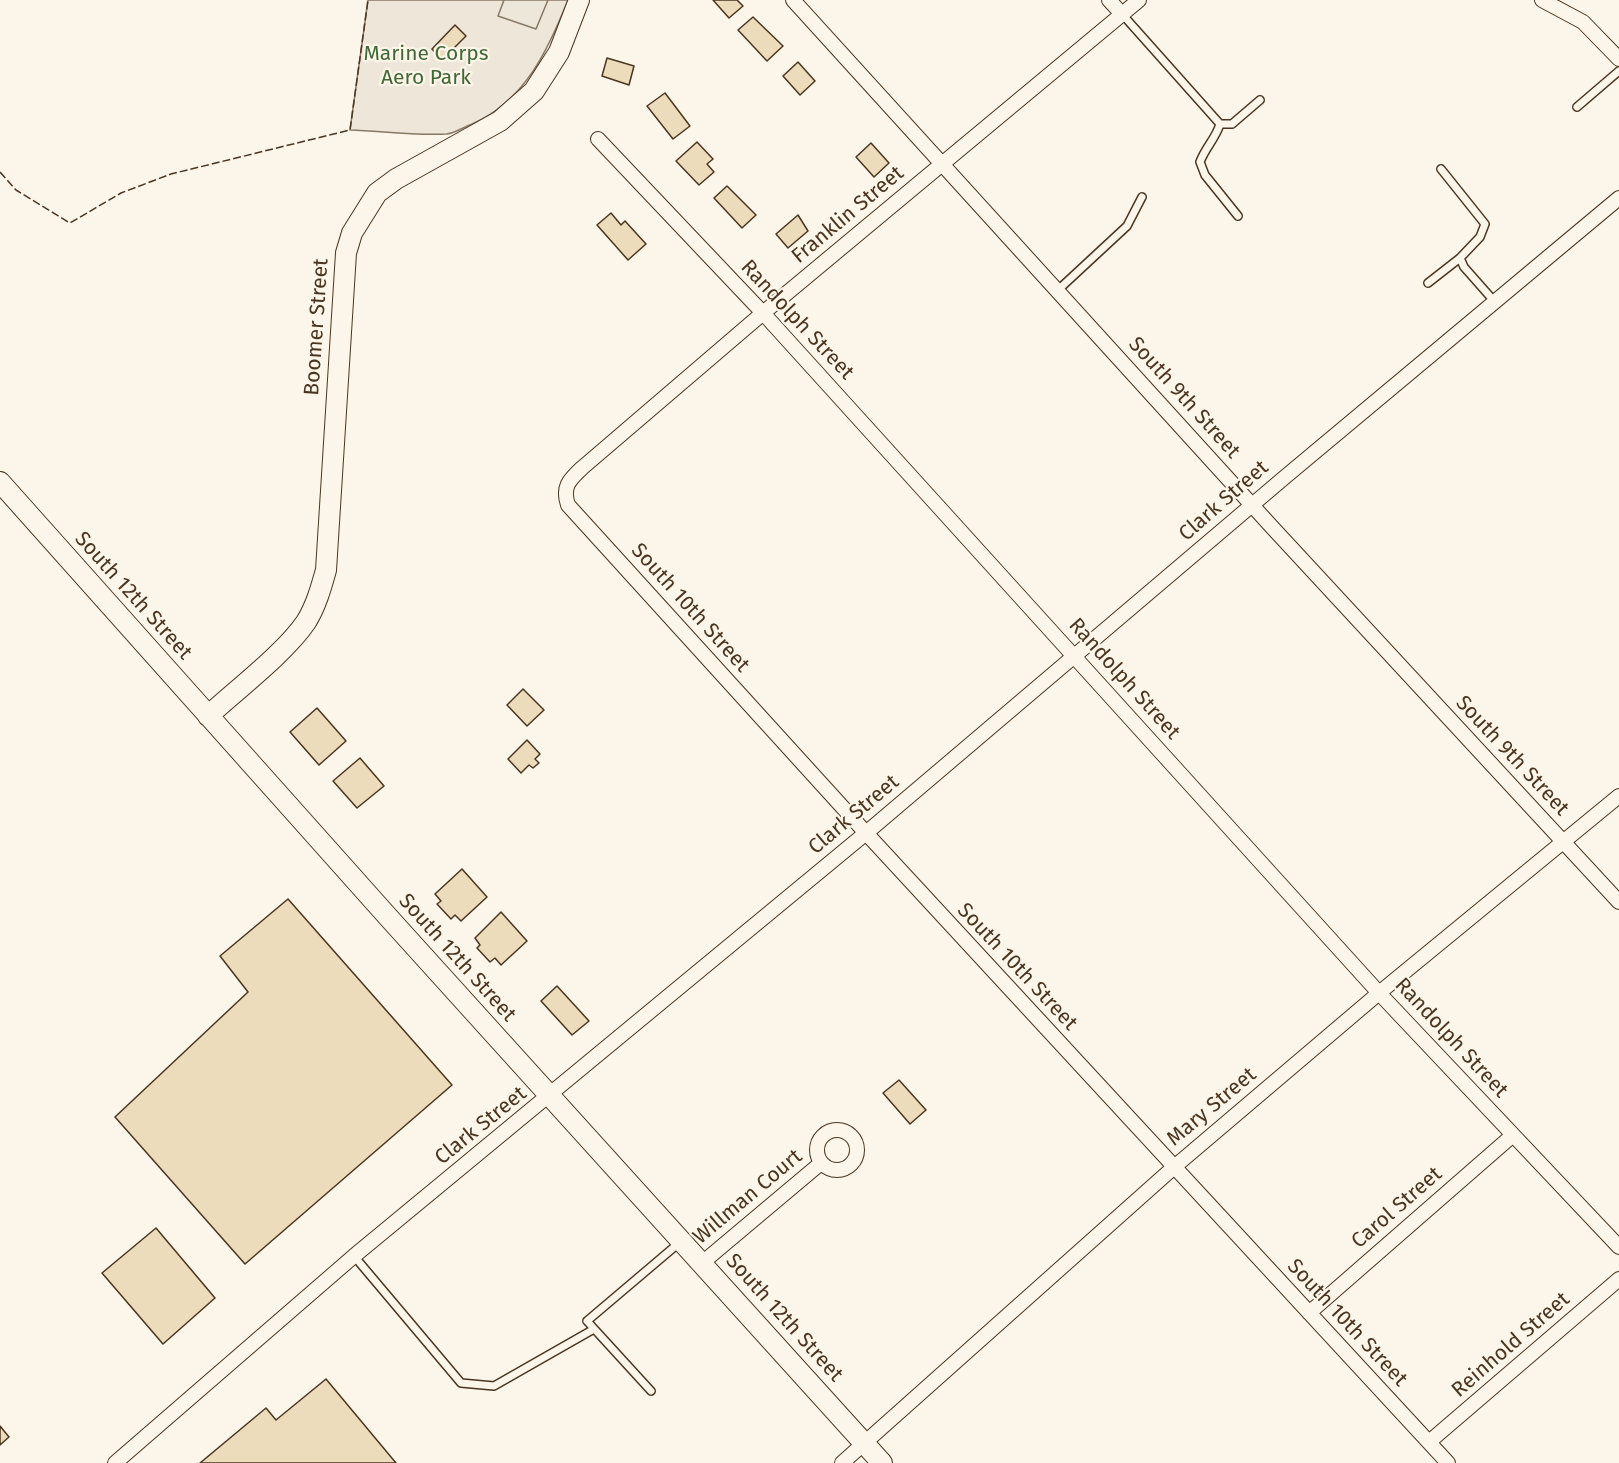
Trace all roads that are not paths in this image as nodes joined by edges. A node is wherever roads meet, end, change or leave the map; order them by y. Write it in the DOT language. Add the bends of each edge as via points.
graph roads {
  1 [pos="579,0"];
  2 [pos="793,0"];
  3 [pos="1109,0"];
  4 [pos="1139,0"];
  5 [pos="1542,0"];
  6 [pos="1122,14"];
  7 [pos="1619,59"];
  8 [pos="1619,71"];
  9 [pos="1260,100"];
  10 [pos="1577,107"];
  11 [pos="1220,124"];
  12 [pos="598,140"];
  13 [pos="942,163"];
  14 [pos="1441,169"];
  15 [pos="1142,197"];
  16 [pos="1619,198"];
  17 [pos="1238,216"];
  18 [pos="1460,258"];
  19 [pos="1428,283"];
  20 [pos="1058,290"];
  21 [pos="1494,302"];
  22 [pos="763,313"];
  23 [pos="0,482"];
  24 [pos="564,493"];
  25 [pos="1252,505"];
  26 [pos="1075,656"];
  27 [pos="208,716"];
  28 [pos="1619,796"];
  29 [pos="866,834"];
  30 [pos="1564,842"];
  31 [pos="1619,902"];
  32 [pos="1379,993"];
  33 [pos="551,1096"];
  34 [pos="1513,1135"];
  35 [pos="821,1163"];
  36 [pos="1173,1168"];
  37 [pos="681,1241"];
  38 [pos="1619,1247"];
  39 [pos="354,1256"];
  40 [pos="702,1263"];
  41 [pos="1619,1279"];
  42 [pos="1309,1313"];
  43 [pos="594,1329"];
  44 [pos="651,1391"];
  45 [pos="1429,1442"];
  46 [pos="865,1443"];
  47 [pos="116,1463"];
  48 [pos="842,1463"];
  49 [pos="882,1463"];
  50 [pos="1448,1463"];
  1 -- 27 [label="street, Boomer Street" via="559,52 534,91 500,121 377,193 352,233 346,254 326,570 321,588 305,623 291,639"];
  2 -- 13 [label="street, South 9th Street"];
  3 -- 6 [label="street"];
  4 -- 6 [label="street, Franklin Street"];
  5 -- 7 [label="street" via="1583,22"];
  6 -- 11 [label="lane"];
  6 -- 13 [label="street, Franklin Street"];
  8 -- 10 [label="lane"];
  9 -- 11 [label="lane" via="1232,124"];
  11 -- 17 [label="lane" via="1200,162 1205,176"];
  12 -- 22 [label="street, Randolph Street"];
  13 -- 20 [label="street, South 9th Street"];
  13 -- 22 [label="street, Franklin Street"];
  14 -- 18 [label="lane" via="1485,224 1480,237"];
  15 -- 20 [label="lane" via="1127,226"];
  16 -- 21 [label="street, Clark Street"];
  18 -- 19 [label="lane"];
  18 -- 21 [label="lane"];
  20 -- 25 [label="street, South 9th Street"];
  21 -- 25 [label="street, Clark Street"];
  22 -- 24 [label="street, Franklin Street" via="582,468 567,482"];
  22 -- 26 [label="street, Randolph Street"];
  23 -- 27 [label="street, South 12th Street"];
  24 -- 29 [label="street, South 10th Street" via="568,505"];
  25 -- 26 [label="street, Clark Street"];
  25 -- 30 [label="street, South 9th Street"];
  26 -- 29 [label="street, Clark Street"];
  26 -- 32 [label="street, Randolph Street"];
  27 -- 33 [label="street, South 12th Street"];
  28 -- 30 [label="street, Mary Street"];
  29 -- 33 [label="street, Clark Street"];
  29 -- 36 [label="street, South 10th Street"];
  30 -- 31 [label="street, South 9th Street"];
  30 -- 32 [label="street, Mary Street"];
  32 -- 34 [label="street, Randolph Street"];
  32 -- 36 [label="street, Mary Street"];
  33 -- 37 [label="street, South 12th Street"];
  33 -- 39 [label="street, Clark Street"];
  34 -- 38 [label="street, Randolph Street"];
  34 -- 42 [label="street, Carol Street"];
  35 -- 40 [label="street, Willman Court"];
  36 -- 42 [label="street, South 10th Street"];
  36 -- 46 [label="street, Mary Street"];
  37 -- 40 [label="street, South 12th Street"];
  37 -- 43 [label="lane" via="587,1321"];
  39 -- 43 [label="lane" via="461,1383 494,1386"];
  39 -- 47 [label="street, Clark Street"];
  40 -- 46 [label="street, South 12th Street"];
  41 -- 45 [label="street, Reinhold Street"];
  42 -- 45 [label="street, South 10th Street"];
  43 -- 44 [label="lane"];
  45 -- 50 [label="street, South 10th Street"];
  46 -- 48 [label="street, Mary Street"];
  46 -- 49 [label="street, South 12th Street"];
}
